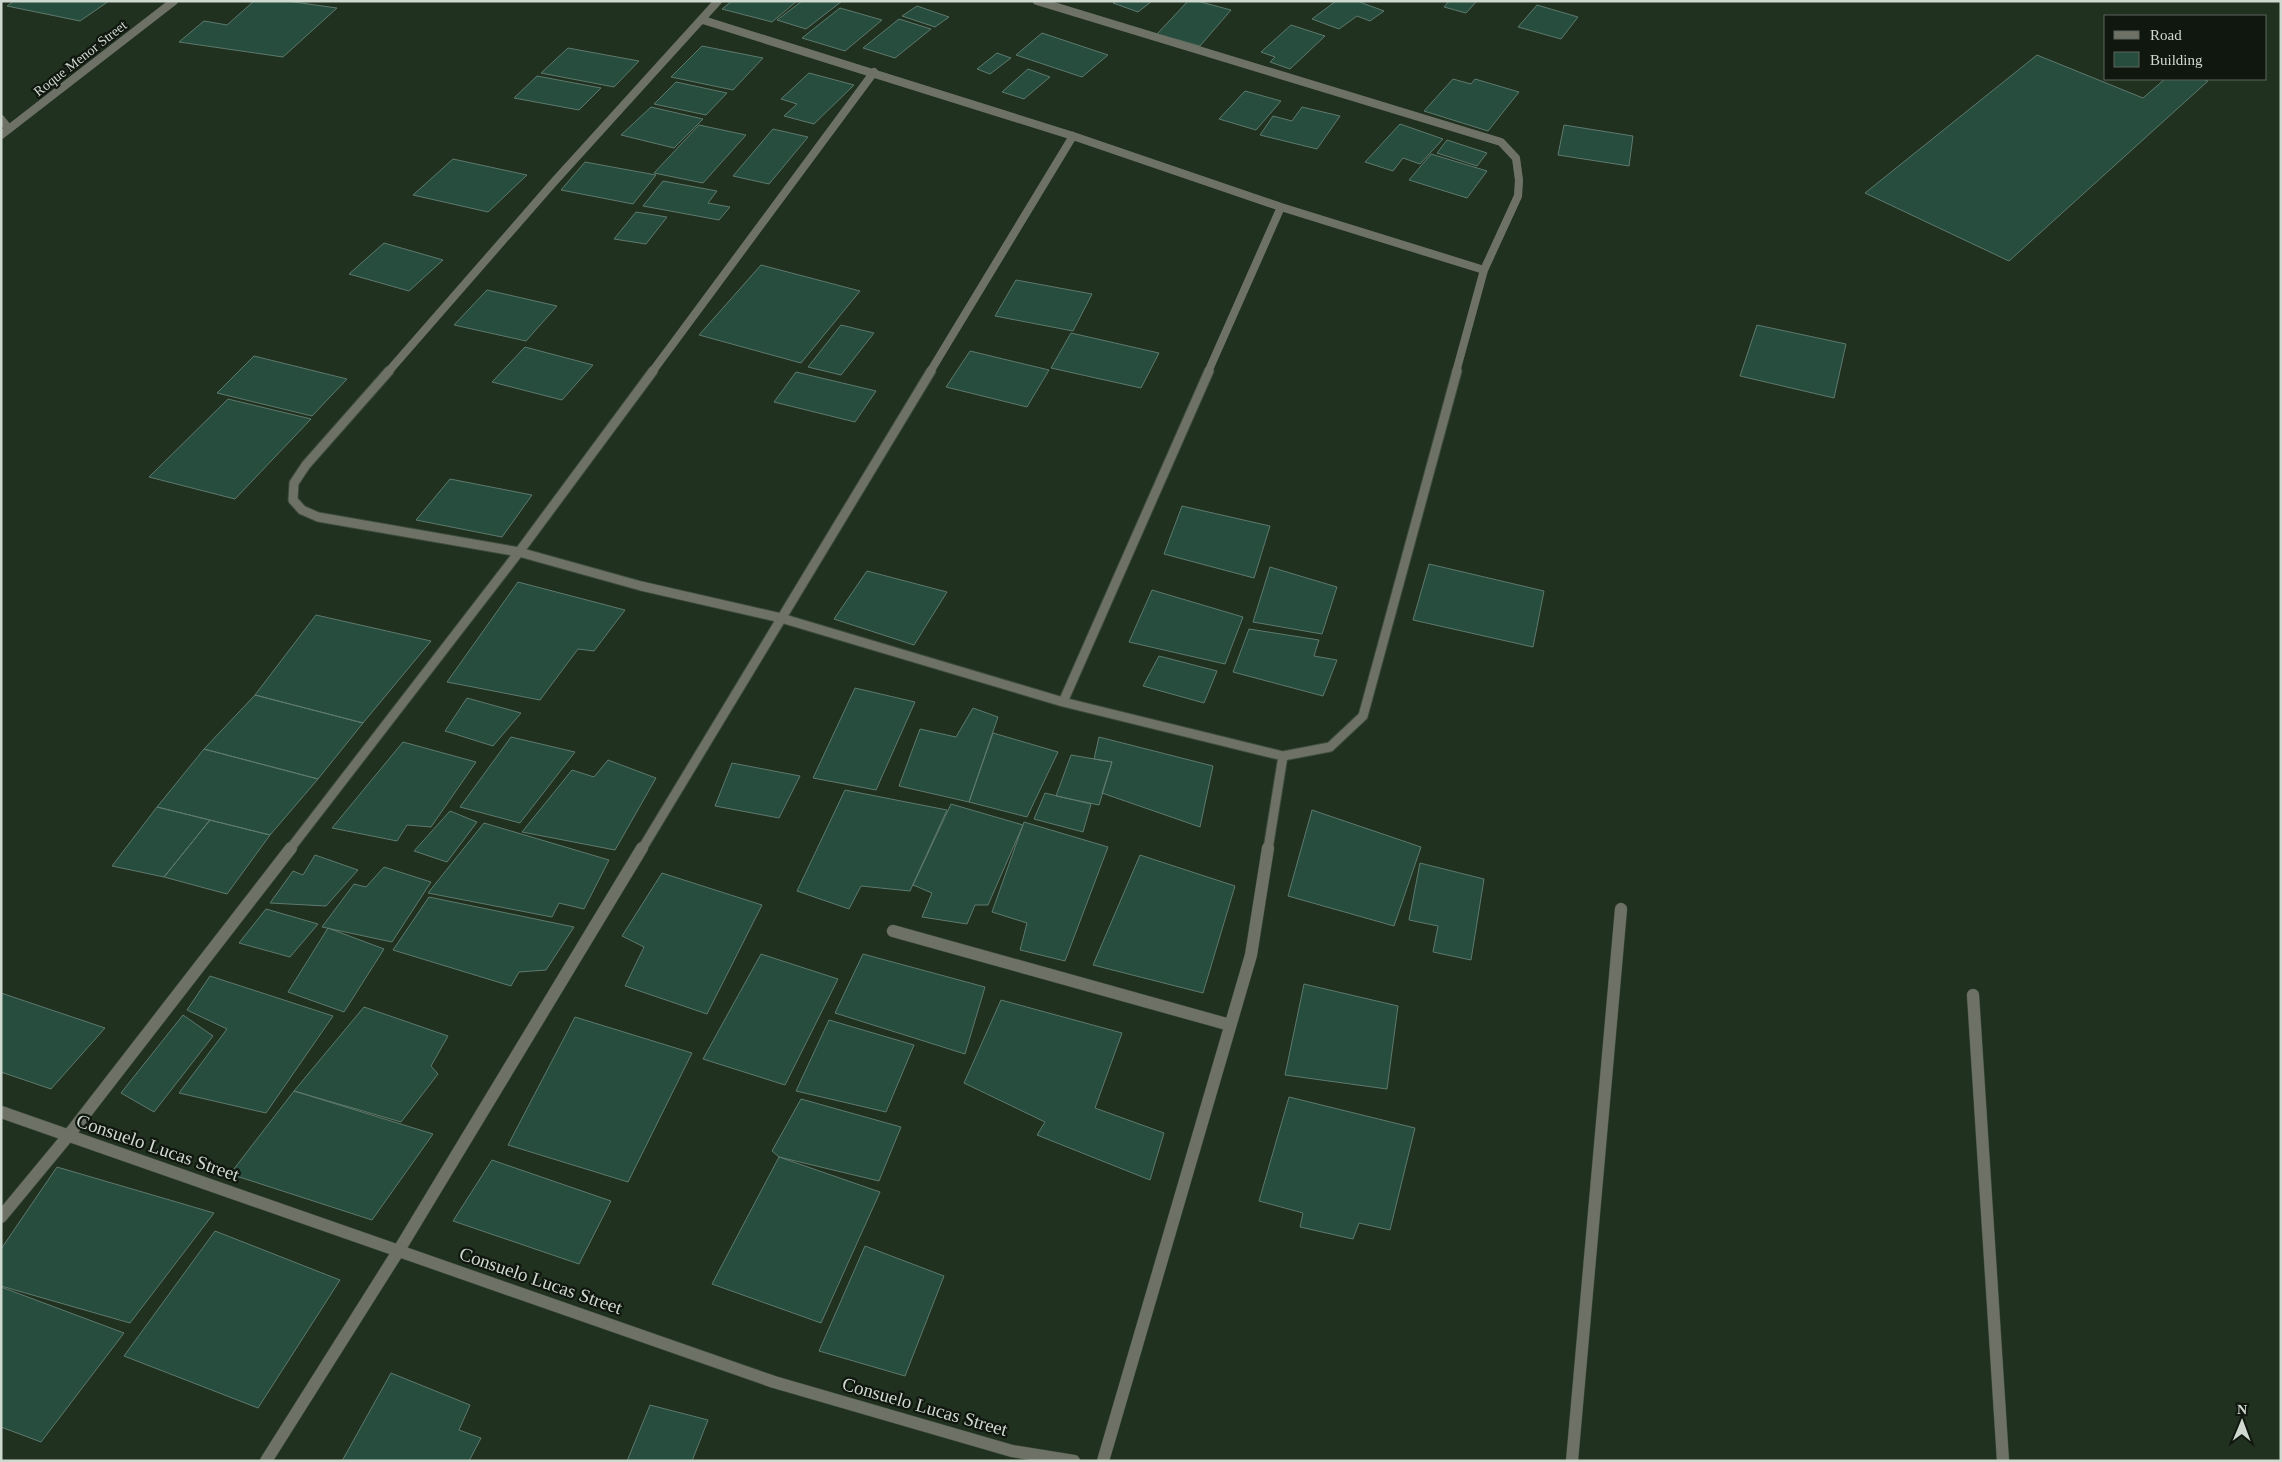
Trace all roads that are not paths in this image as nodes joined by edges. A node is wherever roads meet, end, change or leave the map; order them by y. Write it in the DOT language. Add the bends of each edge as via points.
graph roads {
  1 [pos="174,1"];
  2 [pos="718,1"];
  3 [pos="1036,1"];
  4 [pos="703,20"];
  5 [pos="874,72"];
  6 [pos="1,119"];
  7 [pos="9,129"];
  8 [pos="1,135"];
  9 [pos="1073,136"];
  10 [pos="1281,207"];
  11 [pos="1484,270"];
  12 [pos="519,552"];
  13 [pos="781,618"];
  14 [pos="1063,702"];
  15 [pos="1283,756"];
  16 [pos="1621,909"];
  17 [pos="893,931"];
  18 [pos="1973,995"];
  19 [pos="1230,1025"];
  20 [pos="1,1112"];
  21 [pos="68,1136"];
  22 [pos="1,1217"];
  23 [pos="399,1250"];
  24 [pos="1011,1456"];
  25 [pos="266,1461"];
  26 [pos="1074,1461"];
  27 [pos="1104,1461"];
  28 [pos="1572,1461"];
  29 [pos="2003,1461"];
  1 -- 7 [label="street, Roque Menor Street"];
  2 -- 4 [label="street"];
  3 -- 11 [label="street" via="1500,142 1516,158 1520,180 1518,196"];
  4 -- 5 [label="street"];
  4 -- 12 [label="street" via="553,183 294,482 294,500 302,510 318,517"];
  5 -- 9 [label="street"];
  5 -- 12 [label="street"];
  6 -- 7 [label="street"];
  7 -- 8 [label="street, Roque Menor Street"];
  9 -- 10 [label="street"];
  9 -- 13 [label="street"];
  10 -- 11 [label="street"];
  10 -- 14 [label="street"];
  11 -- 15 [label="street" via="1363,716 1330,747"];
  12 -- 13 [label="street" via="641,586"];
  12 -- 21 [label="street"];
  13 -- 14 [label="street"];
  13 -- 23 [label="street"];
  14 -- 15 [label="street"];
  15 -- 19 [label="street" via="1251,955"];
  16 -- 28 [label="street"];
  17 -- 19 [label="street"];
  18 -- 29 [label="street"];
  19 -- 27 [label="street"];
  20 -- 21 [label="street, Consuelo Lucas Street"];
  21 -- 22 [label="street"];
  21 -- 23 [label="street, Consuelo Lucas Street"];
  23 -- 24 [label="street, Consuelo Lucas Street" via="774,1382"];
  23 -- 25 [label="street"];
  24 -- 26 [label="street, Consuelo Lucas Street"];
}
